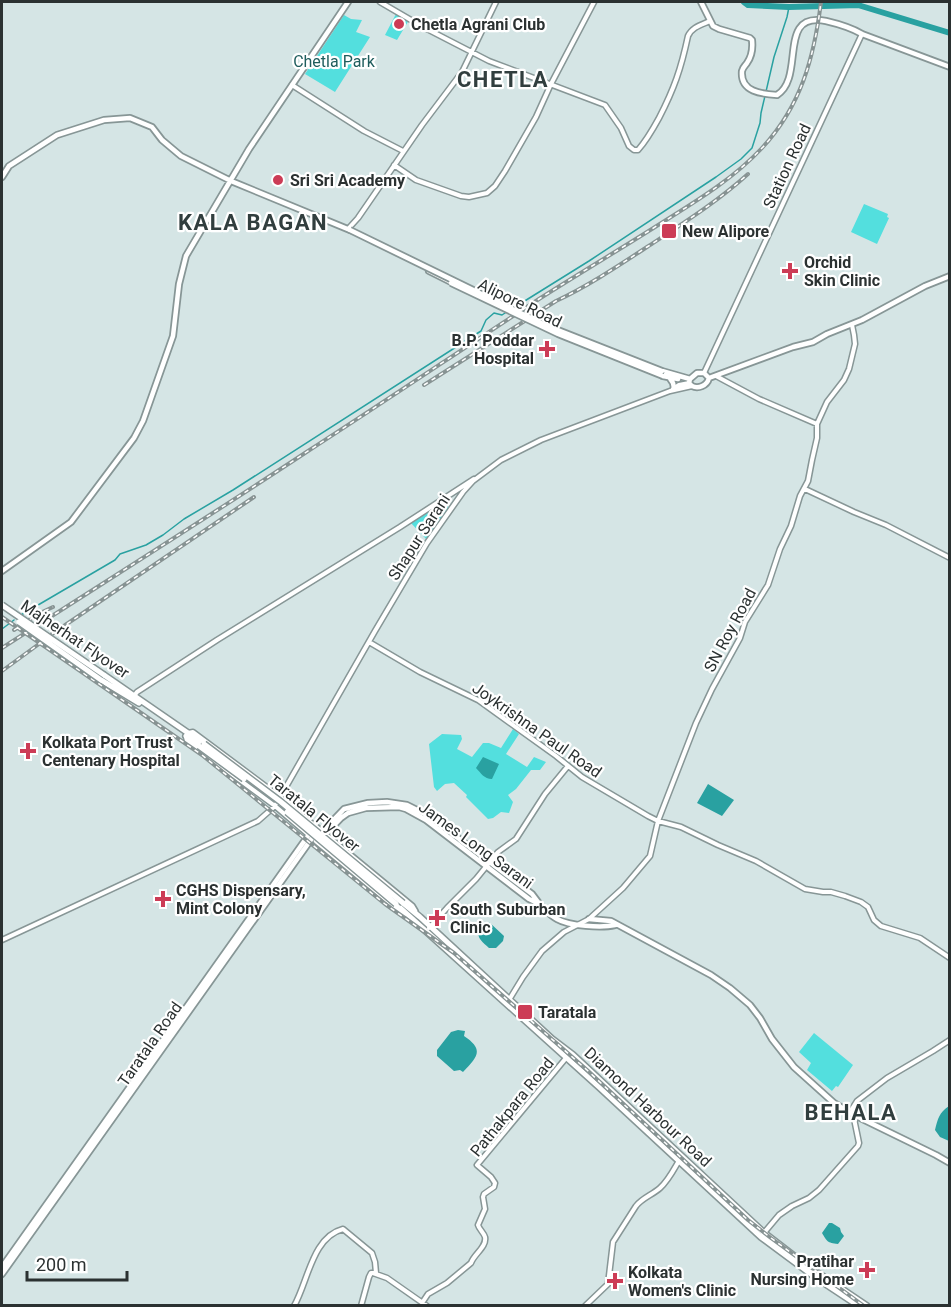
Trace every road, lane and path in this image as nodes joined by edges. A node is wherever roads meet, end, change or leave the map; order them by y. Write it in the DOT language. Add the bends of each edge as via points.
graph roads {
  1 [pos="348,2"];
  2 [pos="380,2"];
  3 [pos="496,2"];
  4 [pos="594,2"];
  5 [pos="701,2"];
  6 [pos="711,21"];
  7 [pos="861,34"];
  8 [pos="471,53"];
  9 [pos="950,67"];
  10 [pos="551,84"];
  11 [pos="292,85"];
  12 [pos="403,151"];
  13 [pos="394,165"];
  14 [pos="2,177"];
  15 [pos="231,181"];
  16 [pos="349,231"];
  17 [pos="950,276"];
  18 [pos="852,325"];
  19 [pos="663,374"];
  20 [pos="704,374"];
  21 [pos="716,376"];
  22 [pos="669,377"];
  23 [pos="709,378"];
  24 [pos="690,382"];
  25 [pos="672,390"];
  26 [pos="817,424"];
  27 [pos="477,478"];
  28 [pos="805,489"];
  29 [pos="950,558"];
  30 [pos="2,571"];
  31 [pos="2,607"];
  32 [pos="369,642"];
  33 [pos="133,697"];
  34 [pos="187,735"];
  35 [pos="201,745"];
  36 [pos="568,766"];
  37 [pos="280,797"];
  38 [pos="275,806"];
  39 [pos="658,821"];
  40 [pos="321,830"];
  41 [pos="314,839"];
  42 [pos="489,864"];
  43 [pos="418,919"];
  44 [pos="590,919"];
  45 [pos="580,924"];
  46 [pos="615,925"];
  47 [pos="429,929"];
  48 [pos="2,940"];
  49 [pos="950,958"];
  50 [pos="509,1000"];
  51 [pos="949,1042"];
  52 [pos="566,1058"];
  53 [pos="852,1114"];
  54 [pos="680,1158"];
  55 [pos="950,1163"];
  56 [pos="47,1208"];
  57 [pos="763,1235"];
  58 [pos="2,1267"];
  59 [pos="376,1273"];
  60 [pos="2,1274"];
  61 [pos="422,1304"];
  62 [pos="294,1305"];
  63 [pos="361,1305"];
  64 [pos="427,1305"];
  65 [pos="585,1305"];
  66 [pos="859,1305"];
  67 [pos="867,1305"];
  1 -- 11 [label="main road"];
  2 -- 8 [label="street"];
  3 -- 8 [label="street"];
  4 -- 10 [label="street"];
  5 -- 6 [label="main road"];
  6 -- 7 [label="main road" via="719,29 752,40 752,53 742,73 746,86 769,95 777,95 786,88 795,41 800,26 807,21 828,21"];
  6 -- 10 [label="street" via="690,31 675,85 638,150 629,146 605,105"];
  7 -- 9 [label="main road"];
  7 -- 20 [label="street, Station Road"];
  8 -- 10 [label="street"];
  8 -- 12 [label="street" via="459,77"];
  10 -- 13 [label="street" via="521,145 487,193 461,196 416,180"];
  11 -- 12 [label="street"];
  11 -- 15 [label="main road"];
  12 -- 13 [label="street"];
  13 -- 16 [label="street"];
  14 -- 15 [label="main road, Alipore Road" via="9,166 57,135 104,120 130,118 152,127 181,156"];
  15 -- 16 [label="main road, Alipore Road"];
  15 -- 30 [label="main road" via="184,259 173,336 139,430 72,522"];
  16 -- 19 [label="main road, Alipore Road, bridge" via="542,327"];
  17 -- 18 [label="main road"];
  18 -- 21 [label="main road"];
  18 -- 26 [label="street, SN Roy Road" via="855,344 849,369"];
  19 -- 22 [label="main road, Alipore Road"];
  19 -- 24 [label="main road, Alipore Road"];
  20 -- 23 [label="main road"];
  20 -- 24 [label="main road" via="697,373"];
  21 -- 23 [label="main road"];
  21 -- 26 [label="street"];
  22 -- 24 [label="main road, Alipore Road"];
  22 -- 25 [label="main road"];
  23 -- 24 [label="main road" via="699,387"];
  24 -- 25 [label="street, Shapur Sarani"];
  25 -- 27 [label="street, Shapur Sarani" via="540,441 501,460"];
  26 -- 28 [label="street, SN Roy Road" via="817,444"];
  27 -- 32 [label="street, Shapur Sarani" via="427,543"];
  27 -- 33 [label="street"];
  28 -- 29 [label="street"];
  28 -- 39 [label="street, SN Roy Road" via="768,585 745,622 696,723"];
  31 -- 33 [label="highway, Majherhat Flyover, bridge"];
  32 -- 36 [label="street, Joykrishna Paul Road" via="478,700"];
  32 -- 37 [label="street, Shapur Sarani"];
  33 -- 34 [label="highway, Majherhat Flyover"];
  34 -- 35 [label="highway, Taratala Flyover"];
  34 -- 37 [label="street" via="193,732"];
  34 -- 38 [label="street" via="187,741"];
  35 -- 43 [label="highway, Taratala Flyover, bridge"];
  35 -- 43 [label="highway, Taratala Flyover, bridge" via="280,802"];
  36 -- 39 [label="street, Joykrishna Paul Road"];
  36 -- 42 [label="street" via="516,839"];
  37 -- 38 [label="street, Shapur Sarani"];
  37 -- 40 [label="street"];
  38 -- 41 [label="street"];
  38 -- 48 [label="street" via="253,825"];
  39 -- 44 [label="street, SN Roy Road" via="647,861"];
  39 -- 49 [label="street, Joykrishna Paul Road" via="687,829 756,861 805,890 831,892 861,902 881,926 920,938"];
  40 -- 41 [label="main road"];
  40 -- 41 [label="main road"];
  40 -- 42 [label="main road, James Long Sarani" via="348,813 398,803 438,823"];
  40 -- 43 [label="main road" via="412,906"];
  41 -- 43 [label="main road" via="410,919"];
  41 -- 56 [label="main road" via="301,845"];
  42 -- 45 [label="main road, James Long Sarani" via="532,894 558,919"];
  42 -- 47 [label="street"];
  43 -- 47 [label="highway, Diamond Harbour Road"];
  44 -- 45 [label="street, SN Roy Road"];
  44 -- 46 [label="main road, James Long Sarani"];
  45 -- 46 [label="main road, James Long Sarani"];
  45 -- 50 [label="street, SN Roy Road" via="542,951"];
  46 -- 53 [label="main road, James Long Sarani" via="730,988 750,1005 794,1067"];
  47 -- 50 [label="highway, Diamond Harbour Road"];
  47 -- 52 [label="highway, Diamond Harbour Road"];
  50 -- 54 [label="highway, Diamond Harbour Road" via="573,1055"];
  51 -- 53 [label="street" via="887,1078 854,1104"];
  52 -- 54 [label="highway, Diamond Harbour Road"];
  52 -- 61 [label="street, Pathakpara Road" via="477,1165 495,1184 483,1197 485,1209 478,1227 485,1236 483,1246 471,1263 428,1294"];
  53 -- 55 [label="main road, James Long Sarani"];
  53 -- 57 [label="street" via="858,1146 819,1191 779,1215"];
  54 -- 57 [label="highway, Diamond Harbour Road"];
  54 -- 65 [label="street" via="664,1183 636,1206 613,1242 608,1284"];
  56 -- 58 [label="main road"];
  56 -- 60 [label="main road"];
  57 -- 66 [label="highway, Diamond Harbour Road" via="815,1277"];
  57 -- 67 [label="highway, Diamond Harbour Road"];
  59 -- 61 [label="street"];
  59 -- 62 [label="street" via="369,1250 343,1229 334,1231 315,1255"];
  59 -- 63 [label="street" via="369,1277"];
  61 -- 64 [label="street"];
}
